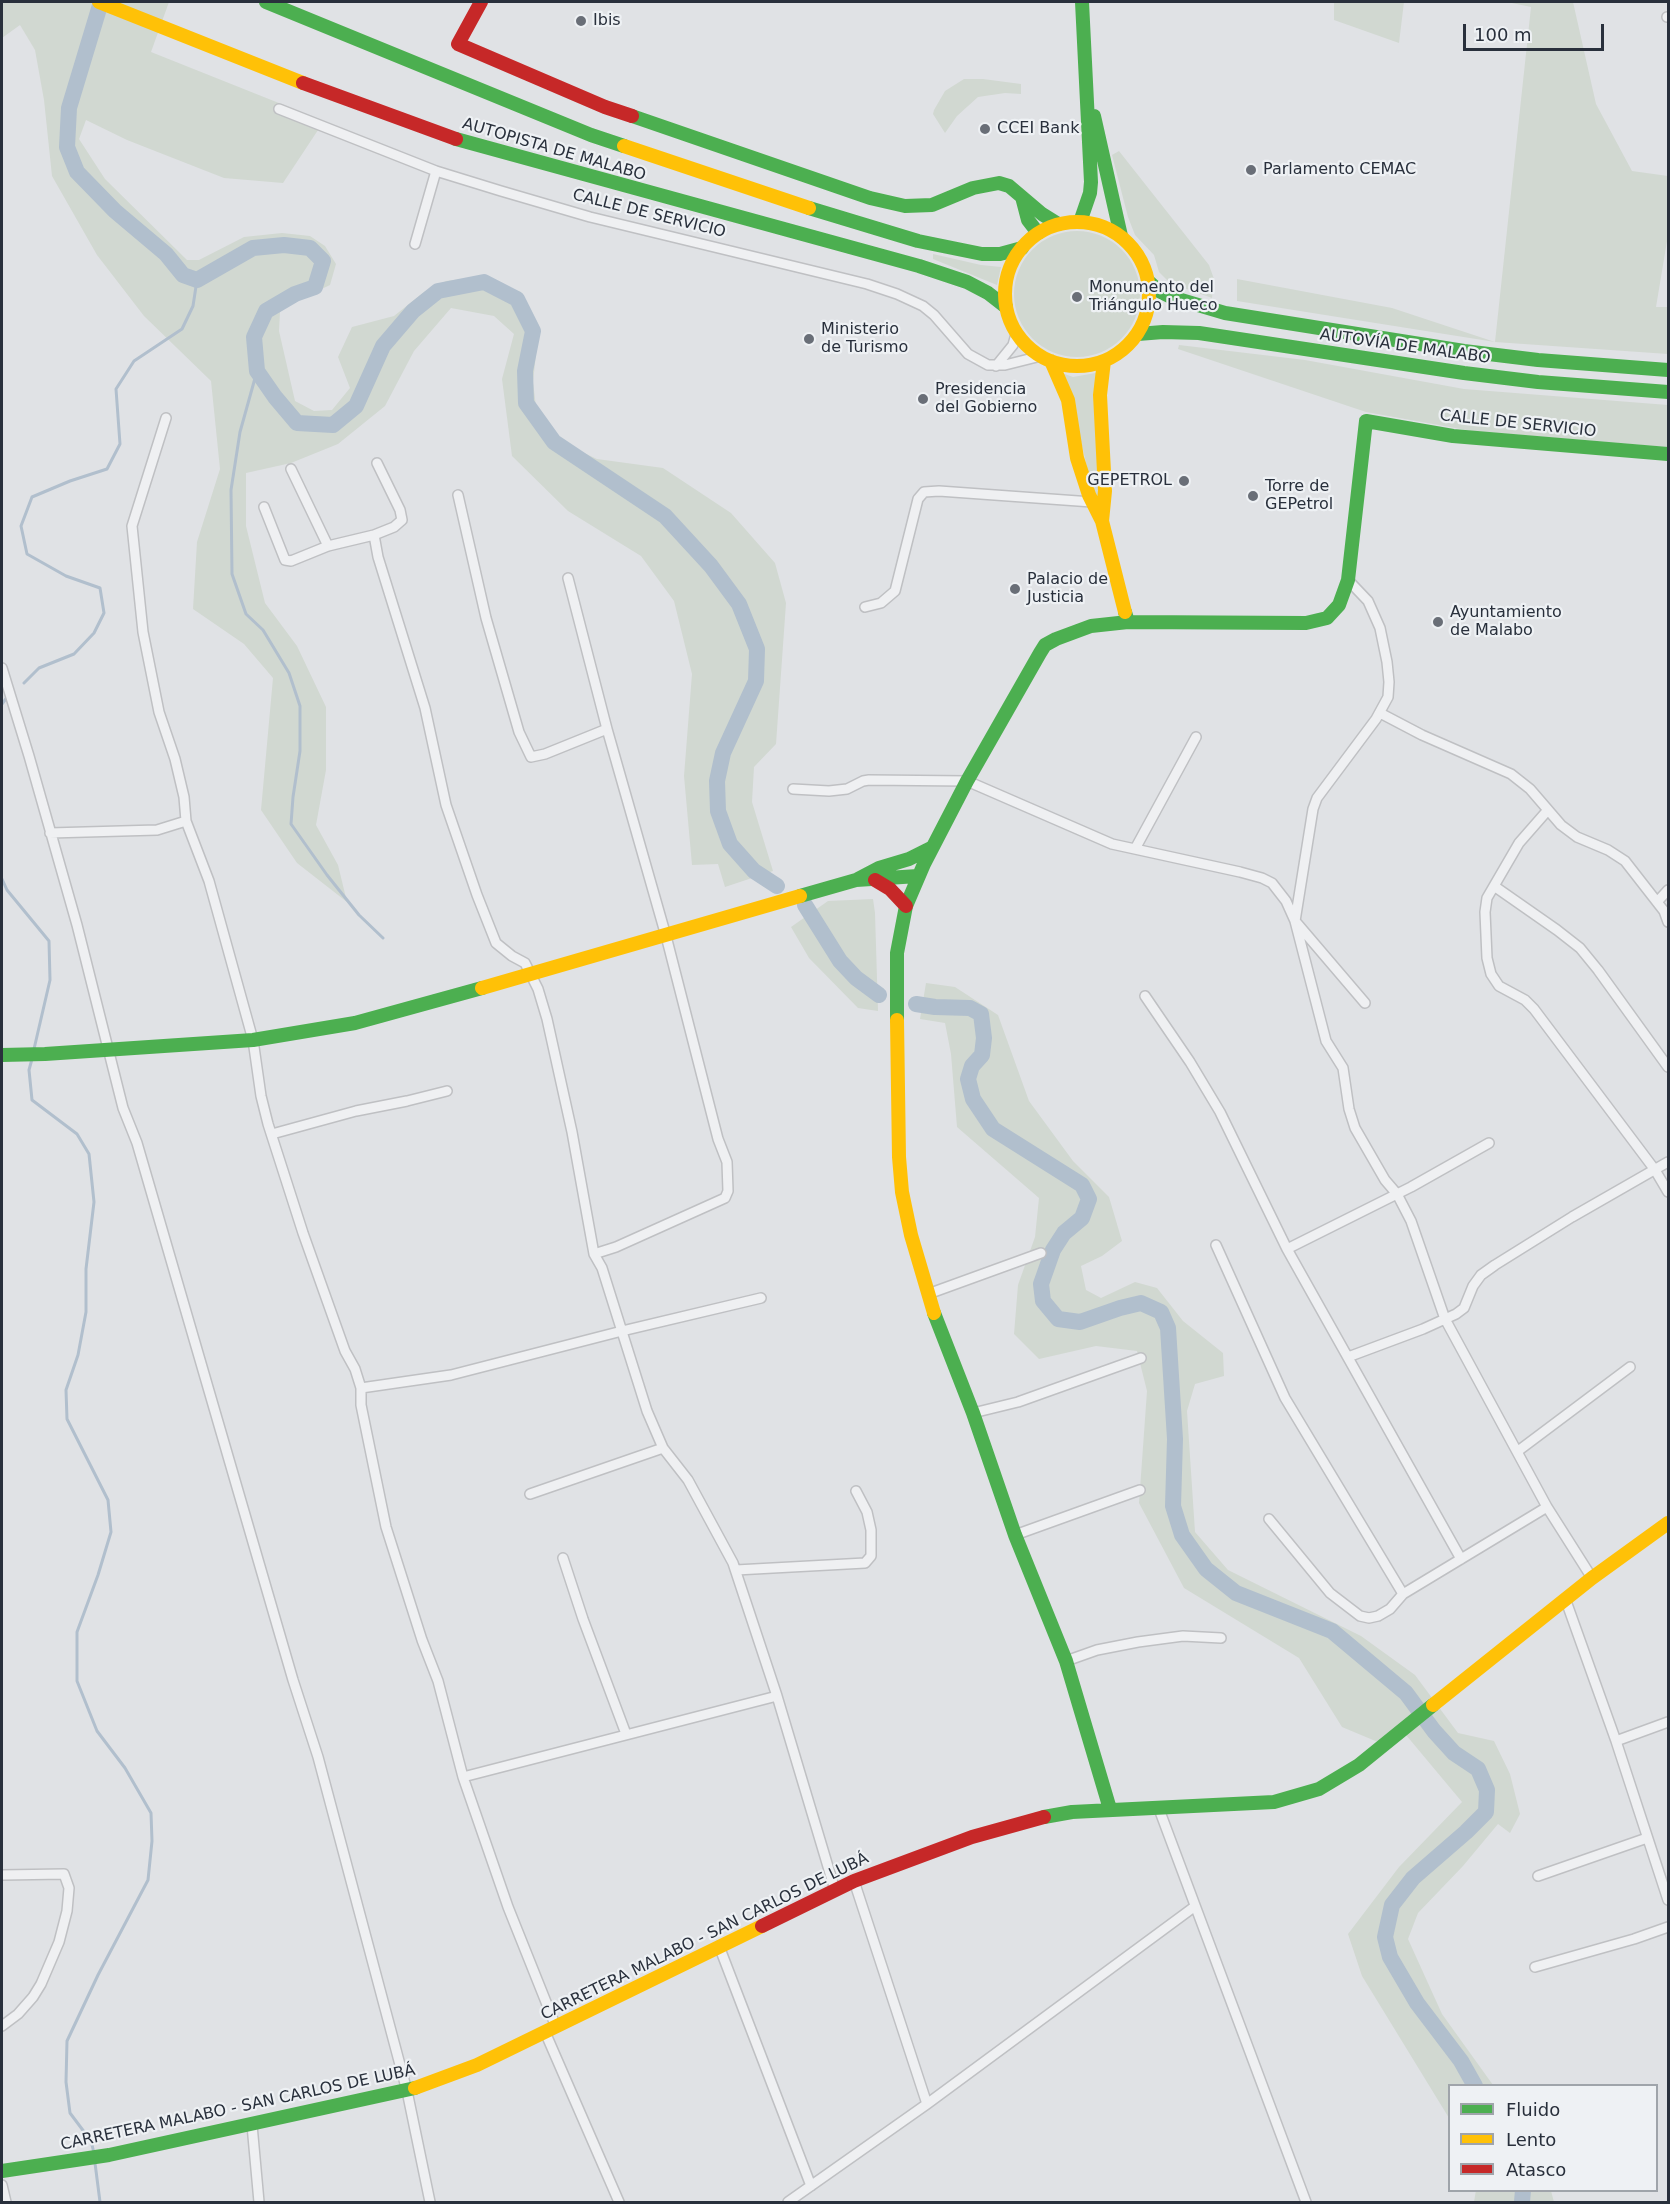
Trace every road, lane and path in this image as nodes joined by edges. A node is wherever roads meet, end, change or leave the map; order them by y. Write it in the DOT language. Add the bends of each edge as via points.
graph roads {
  1 [pos="99,2"];
  2 [pos="266,2"];
  3 [pos="481,2"];
  4 [pos="1082,2"];
  5 [pos="1087,96"];
  6 [pos="279,109"];
  7 [pos="436,171"];
  8 [pos="1022,197"];
  9 [pos="1080,222"];
  10 [pos="1058,224"];
  11 [pos="1038,233"];
  12 [pos="1121,236"];
  13 [pos="415,244"];
  14 [pos="1022,248"];
  15 [pos="1149,282"];
  16 [pos="1006,307"];
  17 [pos="1016,333"];
  18 [pos="1138,334"];
  19 [pos="1046,359"];
  20 [pos="1104,361"];
  21 [pos="996,366"];
  22 [pos="1668,370"];
  23 [pos="1668,392"];
  24 [pos="166,418"];
  25 [pos="1668,454"];
  26 [pos="377,463"];
  27 [pos="291,469"];
  28 [pos="458,495"];
  29 [pos="1092,502"];
  30 [pos="264,507"];
  31 [pos="1102,521"];
  32 [pos="374,535"];
  33 [pos="328,546"];
  34 [pos="568,578"];
  35 [pos="1348,580"];
  36 [pos="865,607"];
  37 [pos="1128,622"];
  38 [pos="2,668"];
  39 [pos="1380,713"];
  40 [pos="607,729"];
  41 [pos="1196,737"];
  42 [pos="967,781"];
  43 [pos="793,789"];
  44 [pos="1547,811"];
  45 [pos="186,821"];
  46 [pos="50,834"];
  47 [pos="932,847"];
  48 [pos="1135,849"];
  49 [pos="893,864"];
  50 [pos="921,870"];
  51 [pos="856,880"];
  52 [pos="875,880"];
  53 [pos="1494,886"];
  54 [pos="1668,890"];
  55 [pos="1657,902"];
  56 [pos="906,906"];
  57 [pos="1295,921"];
  58 [pos="1668,922"];
  59 [pos="666,936"];
  60 [pos="531,974"];
  61 [pos="1145,996"];
  62 [pos="1365,1003"];
  63 [pos="253,1040"];
  64 [pos="107,1050"];
  65 [pos="7,1055"];
  66 [pos="1668,1067"];
  67 [pos="447,1091"];
  68 [pos="272,1134"];
  69 [pos="1489,1143"];
  70 [pos="1668,1162"];
  71 [pos="1655,1170"];
  72 [pos="1668,1192"];
  73 [pos="1397,1194"];
  74 [pos="1216,1245"];
  75 [pos="1287,1249"];
  76 [pos="1041,1253"];
  77 [pos="594,1254"];
  78 [pos="928,1294"];
  79 [pos="761,1298"];
  80 [pos="1445,1319"];
  81 [pos="622,1331"];
  82 [pos="1348,1357"];
  83 [pos="1141,1358"];
  84 [pos="1630,1366"];
  85 [pos="361,1388"];
  86 [pos="973,1413"];
  87 [pos="663,1448"];
  88 [pos="1518,1451"];
  89 [pos="1140,1490"];
  90 [pos="856,1491"];
  91 [pos="530,1494"];
  92 [pos="1547,1507"];
  93 [pos="1269,1519"];
  94 [pos="1668,1523"];
  95 [pos="1015,1535"];
  96 [pos="563,1558"];
  97 [pos="1461,1559"];
  98 [pos="736,1570"];
  99 [pos="1593,1578"];
  100 [pos="1403,1594"];
  101 [pos="1566,1601"];
  102 [pos="1221,1638"];
  103 [pos="1066,1660"];
  104 [pos="777,1696"];
  105 [pos="1668,1722"];
  106 [pos="626,1734"];
  107 [pos="1616,1741"];
  108 [pos="464,1777"];
  109 [pos="1110,1809"];
  110 [pos="1159,1809"];
  111 [pos="1647,1838"];
  112 [pos="2,1875"];
  113 [pos="1538,1876"];
  114 [pos="1665,1876"];
  115 [pos="855,1881"];
  116 [pos="835,1890"];
  117 [pos="1668,1900"];
  118 [pos="1194,1907"];
  119 [pos="1668,1927"];
  120 [pos="719,1946"];
  121 [pos="1535,1967"];
  122 [pos="2,2026"];
  123 [pos="550,2029"];
  124 [pos="407,2091"];
  125 [pos="927,2104"];
  126 [pos="252,2125"];
  127 [pos="2,2171"];
  128 [pos="2,2186"];
  129 [pos="811,2186"];
  130 [pos="6,2202"];
  131 [pos="259,2202"];
  132 [pos="430,2202"];
  133 [pos="619,2202"];
  134 [pos="788,2202"];
  135 [pos="1306,2202"];
  1 -- 16 [label="main road, AUTOPISTA DE MALABO" via="448,137 919,266 967,282"];
  2 -- 14 [label="main road, AUTOPISTA DE MALABO" via="591,135 837,218 982,254"];
  3 -- 8 [label="main road" via="458,44 605,107 870,198 905,206 932,205 972,188 999,183"];
  4 -- 5 [label="main road"];
  5 -- 9 [label="main road" via="1091,182"];
  5 -- 12 [label="main road"];
  6 -- 7 [label="street, CALLE DE SERVICIO"];
  7 -- 13 [label="street"];
  7 -- 21 [label="street, CALLE DE SERVICIO" via="590,217 897,294 934,315 968,354"];
  8 -- 10 [label="main road"];
  8 -- 11 [label="main road" via="1028,220"];
  9 -- 10 [label="main road"];
  9 -- 12 [label="main road" via="1102,226"];
  10 -- 11 [label="main road"];
  11 -- 14 [label="main road"];
  12 -- 15 [label="main road" via="1136,252"];
  14 -- 16 [label="main road" via="1006,282"];
  15 -- 18 [label="main road" via="1150,303"];
  15 -- 22 [label="main road, AUTOVÍA DE MALABO" via="1186,303 1277,322 1538,360"];
  16 -- 17 [label="main road"];
  17 -- 19 [label="main road"];
  17 -- 21 [label="street" via="1013,345"];
  18 -- 20 [label="main road" via="1123,350"];
  18 -- 23 [label="main road, AUTOVÍA DE MALABO" via="1199,333 1474,374"];
  19 -- 20 [label="main road" via="1072,366"];
  19 -- 21 [label="street"];
  19 -- 29 [label="main road" via="1068,400 1077,458"];
  20 -- 31 [label="main road" via="1100,395 1106,491"];
  24 -- 45 [label="street" via="132,526 148,658 184,796"];
  25 -- 35 [label="main road, CALLE DE SERVICIO" via="1453,436 1366,421"];
  26 -- 32 [label="street" via="402,520"];
  27 -- 33 [label="street"];
  28 -- 40 [label="street" via="486,618 519,732 531,757"];
  29 -- 31 [label="main road"];
  29 -- 36 [label="street" via="924,492 918,499 895,591 881,603"];
  30 -- 33 [label="street" via="285,560"];
  31 -- 37 [label="main road"];
  32 -- 33 [label="street"];
  32 -- 60 [label="street" via="425,708 446,806 477,895 496,943 525,963"];
  34 -- 40 [label="street"];
  35 -- 37 [label="main road" via="1340,605 1317,622"];
  35 -- 39 [label="street" via="1368,601 1380,628 1389,682 1388,697"];
  37 -- 42 [label="main road" via="1091,626 1045,645"];
  38 -- 46 [label="street"];
  39 -- 44 [label="street" via="1511,774 1530,789"];
  39 -- 57 [label="street" via="1317,798"];
  40 -- 59 [label="street"];
  41 -- 48 [label="street"];
  42 -- 43 [label="street" via="869,780 847,789"];
  42 -- 47 [label="main road"];
  42 -- 48 [label="street" via="1112,844"];
  44 -- 53 [label="street" via="1519,843"];
  44 -- 55 [label="street" via="1577,837 1625,861"];
  45 -- 46 [label="street" via="157,830"];
  45 -- 63 [label="street" via="209,881"];
  46 -- 64 [label="street"];
  47 -- 49 [label="main road"];
  47 -- 50 [label="main road"];
  48 -- 57 [label="street" via="1262,878 1277,889"];
  49 -- 50 [label="main road"];
  49 -- 51 [label="main road"];
  50 -- 52 [label="main road"];
  50 -- 56 [label="main road"];
  51 -- 52 [label="main road"];
  51 -- 59 [label="main road"];
  52 -- 56 [label="main road"];
  53 -- 66 [label="street" via="1580,948"];
  53 -- 71 [label="street" via="1485,912 1491,974 1499,986 1534,1009"];
  54 -- 55 [label="street"];
  55 -- 58 [label="street"];
  56 -- 78 [label="main road" via="896,980 899,1157 906,1214"];
  57 -- 62 [label="street"];
  57 -- 73 [label="street" via="1326,1041 1343,1068 1351,1118 1385,1180"];
  59 -- 60 [label="main road"];
  59 -- 77 [label="street" via="727,1162 728,1191 725,1198"];
  60 -- 63 [label="main road" via="355,1023"];
  60 -- 77 [label="street" via="547,1019 562,1085"];
  61 -- 75 [label="street" via="1220,1112"];
  63 -- 64 [label="main road"];
  63 -- 68 [label="street" via="261,1096"];
  64 -- 65 [label="main road"];
  64 -- 124 [label="street" via="318,1757"];
  67 -- 68 [label="street"];
  68 -- 85 [label="street" via="303,1233"];
  69 -- 73 [label="street"];
  70 -- 71 [label="street"];
  71 -- 72 [label="street"];
  71 -- 80 [label="street" via="1495,1264 1473,1286 1464,1308"];
  73 -- 75 [label="street"];
  73 -- 80 [label="street" via="1417,1237"];
  74 -- 100 [label="street" via="1285,1398"];
  75 -- 82 [label="street"];
  76 -- 78 [label="street"];
  77 -- 81 [label="street"];
  78 -- 86 [label="main road"];
  79 -- 81 [label="street"];
  80 -- 82 [label="street"];
  80 -- 88 [label="street"];
  81 -- 85 [label="street" via="451,1375"];
  81 -- 87 [label="street"];
  82 -- 97 [label="street"];
  83 -- 86 [label="street" via="1018,1402"];
  84 -- 88 [label="street"];
  85 -- 108 [label="street" via="361,1405 386,1527 438,1681"];
  86 -- 95 [label="main road"];
  87 -- 91 [label="street"];
  87 -- 98 [label="street" via="688,1480"];
  88 -- 92 [label="street"];
  89 -- 95 [label="street"];
  90 -- 98 [label="street" via="871,1530 871,1556 865,1563"];
  92 -- 97 [label="street"];
  92 -- 99 [label="street"];
  93 -- 100 [label="street" via="1330,1593 1360,1616 1378,1616"];
  94 -- 99 [label="main road"];
  95 -- 103 [label="main road"];
  96 -- 106 [label="street"];
  97 -- 100 [label="street"];
  98 -- 104 [label="street"];
  99 -- 101 [label="main road"];
  101 -- 107 [label="street"];
  101 -- 110 [label="main road, CARRETERA MALABO - SAN CARLOS DE LUBÁ" via="1359,1765 1320,1789 1274,1802"];
  102 -- 103 [label="street" via="1183,1636 1138,1642"];
  103 -- 109 [label="main road"];
  104 -- 106 [label="street"];
  104 -- 116 [label="street"];
  105 -- 107 [label="street"];
  106 -- 108 [label="street"];
  107 -- 111 [label="street"];
  108 -- 123 [label="street"];
  109 -- 110 [label="main road, CARRETERA MALABO - SAN CARLOS DE LUBÁ"];
  109 -- 115 [label="main road, CARRETERA MALABO - SAN CARLOS DE LUBÁ" via="1035,1818"];
  110 -- 118 [label="street"];
  111 -- 113 [label="street"];
  111 -- 114 [label="street"];
  112 -- 122 [label="street" via="64,1874 69,1888 59,1942 40,1984 18,2014"];
  114 -- 117 [label="street"];
  115 -- 116 [label="main road, CARRETERA MALABO - SAN CARLOS DE LUBÁ"];
  115 -- 125 [label="street"];
  116 -- 120 [label="main road, CARRETERA MALABO - SAN CARLOS DE LUBÁ"];
  118 -- 125 [label="street"];
  118 -- 135 [label="street"];
  119 -- 121 [label="street"];
  120 -- 123 [label="main road, CARRETERA MALABO - SAN CARLOS DE LUBÁ"];
  120 -- 129 [label="street"];
  123 -- 124 [label="main road, CARRETERA MALABO - SAN CARLOS DE LUBÁ" via="477,2065"];
  123 -- 133 [label="street"];
  124 -- 126 [label="main road, CARRETERA MALABO - SAN CARLOS DE LUBÁ"];
  124 -- 132 [label="street"];
  125 -- 129 [label="street"];
  126 -- 127 [label="main road, CARRETERA MALABO - SAN CARLOS DE LUBÁ" via="82,2160"];
  126 -- 131 [label="street"];
  128 -- 130 [label="street"];
  129 -- 134 [label="street"];
}
